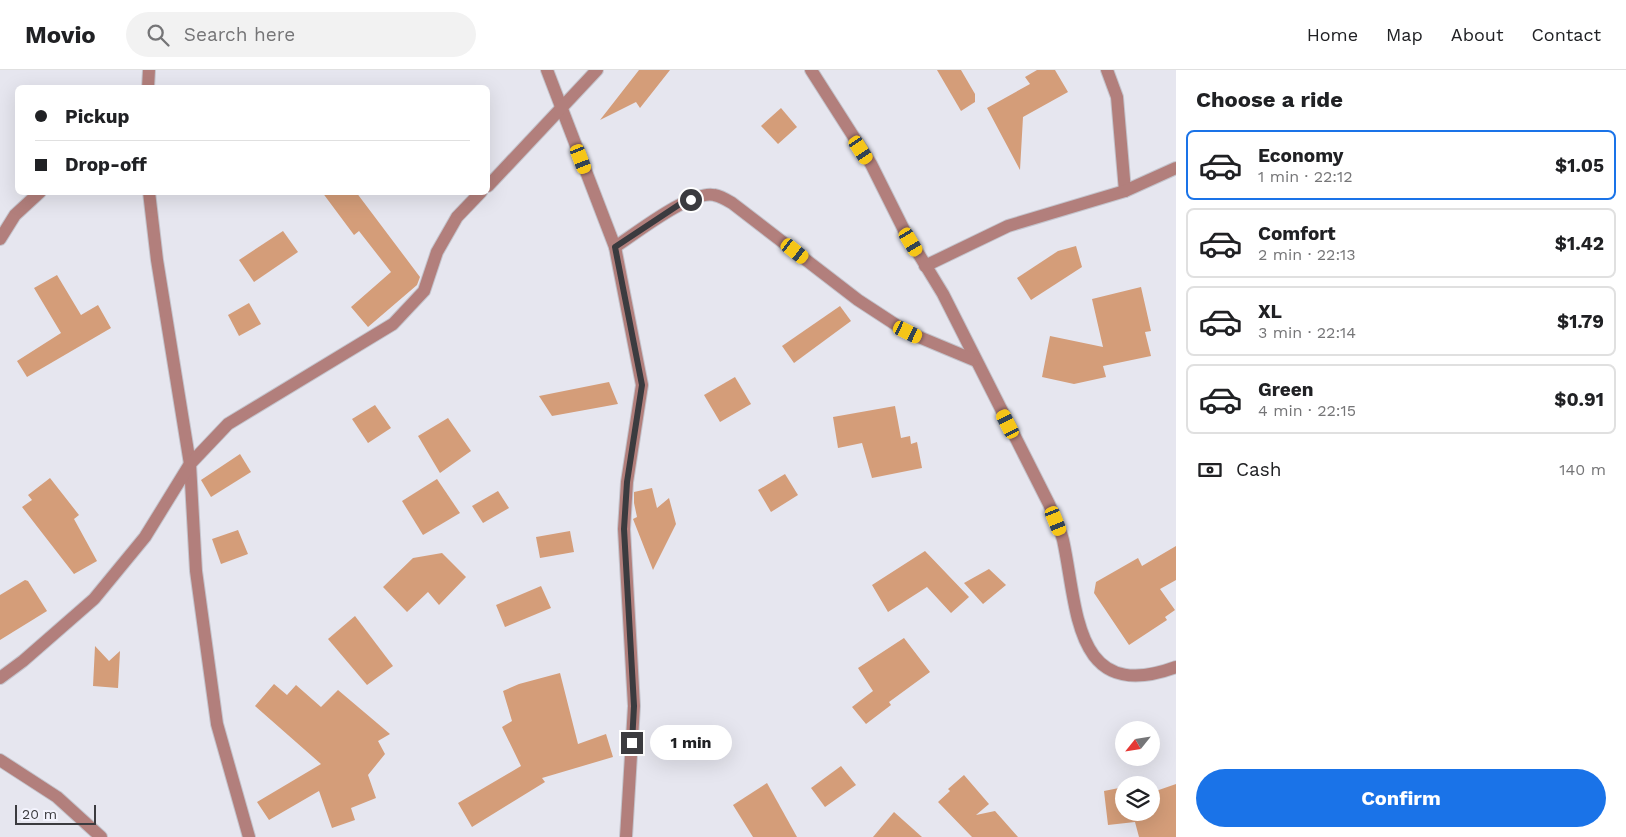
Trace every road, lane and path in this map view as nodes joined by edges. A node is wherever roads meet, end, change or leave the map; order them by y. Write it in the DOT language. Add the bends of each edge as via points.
graph roads {
  1 [pos="149,70"];
  2 [pos="547,70"];
  3 [pos="597,70"];
  4 [pos="811,70"];
  5 [pos="1107,70"];
  6 [pos="148,85"];
  7 [pos="561,107"];
  8 [pos="1176,168"];
  9 [pos="490,184"];
  10 [pos="1125,191"];
  11 [pos="37,195"];
  12 [pos="149,195"];
  13 [pos="478,195"];
  14 [pos="0,239"];
  15 [pos="615,247"];
  16 [pos="925,266"];
  17 [pos="974,360"];
  18 [pos="190,464"];
  19 [pos="1176,667"];
  20 [pos="0,678"];
  21 [pos="0,760"];
  22 [pos="101,837"];
  23 [pos="248,837"];
  24 [pos="626,837"];
  1 -- 6 [label="street"];
  2 -- 7 [label="street"];
  3 -- 7 [label="street"];
  4 -- 16 [label="street" via="871,164"];
  5 -- 10 [label="street" via="1117,97"];
  7 -- 9 [label="street"];
  7 -- 15 [label="street"];
  8 -- 10 [label="street"];
  10 -- 16 [label="street" via="1008,226"];
  11 -- 14 [label="street" via="15,215"];
  12 -- 18 [label="street"];
  13 -- 18 [label="street" via="458,217 437,252 424,291 393,324 228,424"];
  15 -- 17 [label="street" via="680,204 714,194 732,203 858,300 899,326"];
  15 -- 24 [label="street" via="642,385 627,482 624,529 634,706"];
  16 -- 17 [label="street" via="943,294"];
  17 -- 19 [label="street" via="1049,504 1062,538 1080,632 1092,655 1109,670 1132,675 1159,673"];
  18 -- 20 [label="street" via="145,537 94,599"];
  18 -- 23 [label="street" via="196,571 217,724"];
  21 -- 22 [label="street" via="57,797"];
}
